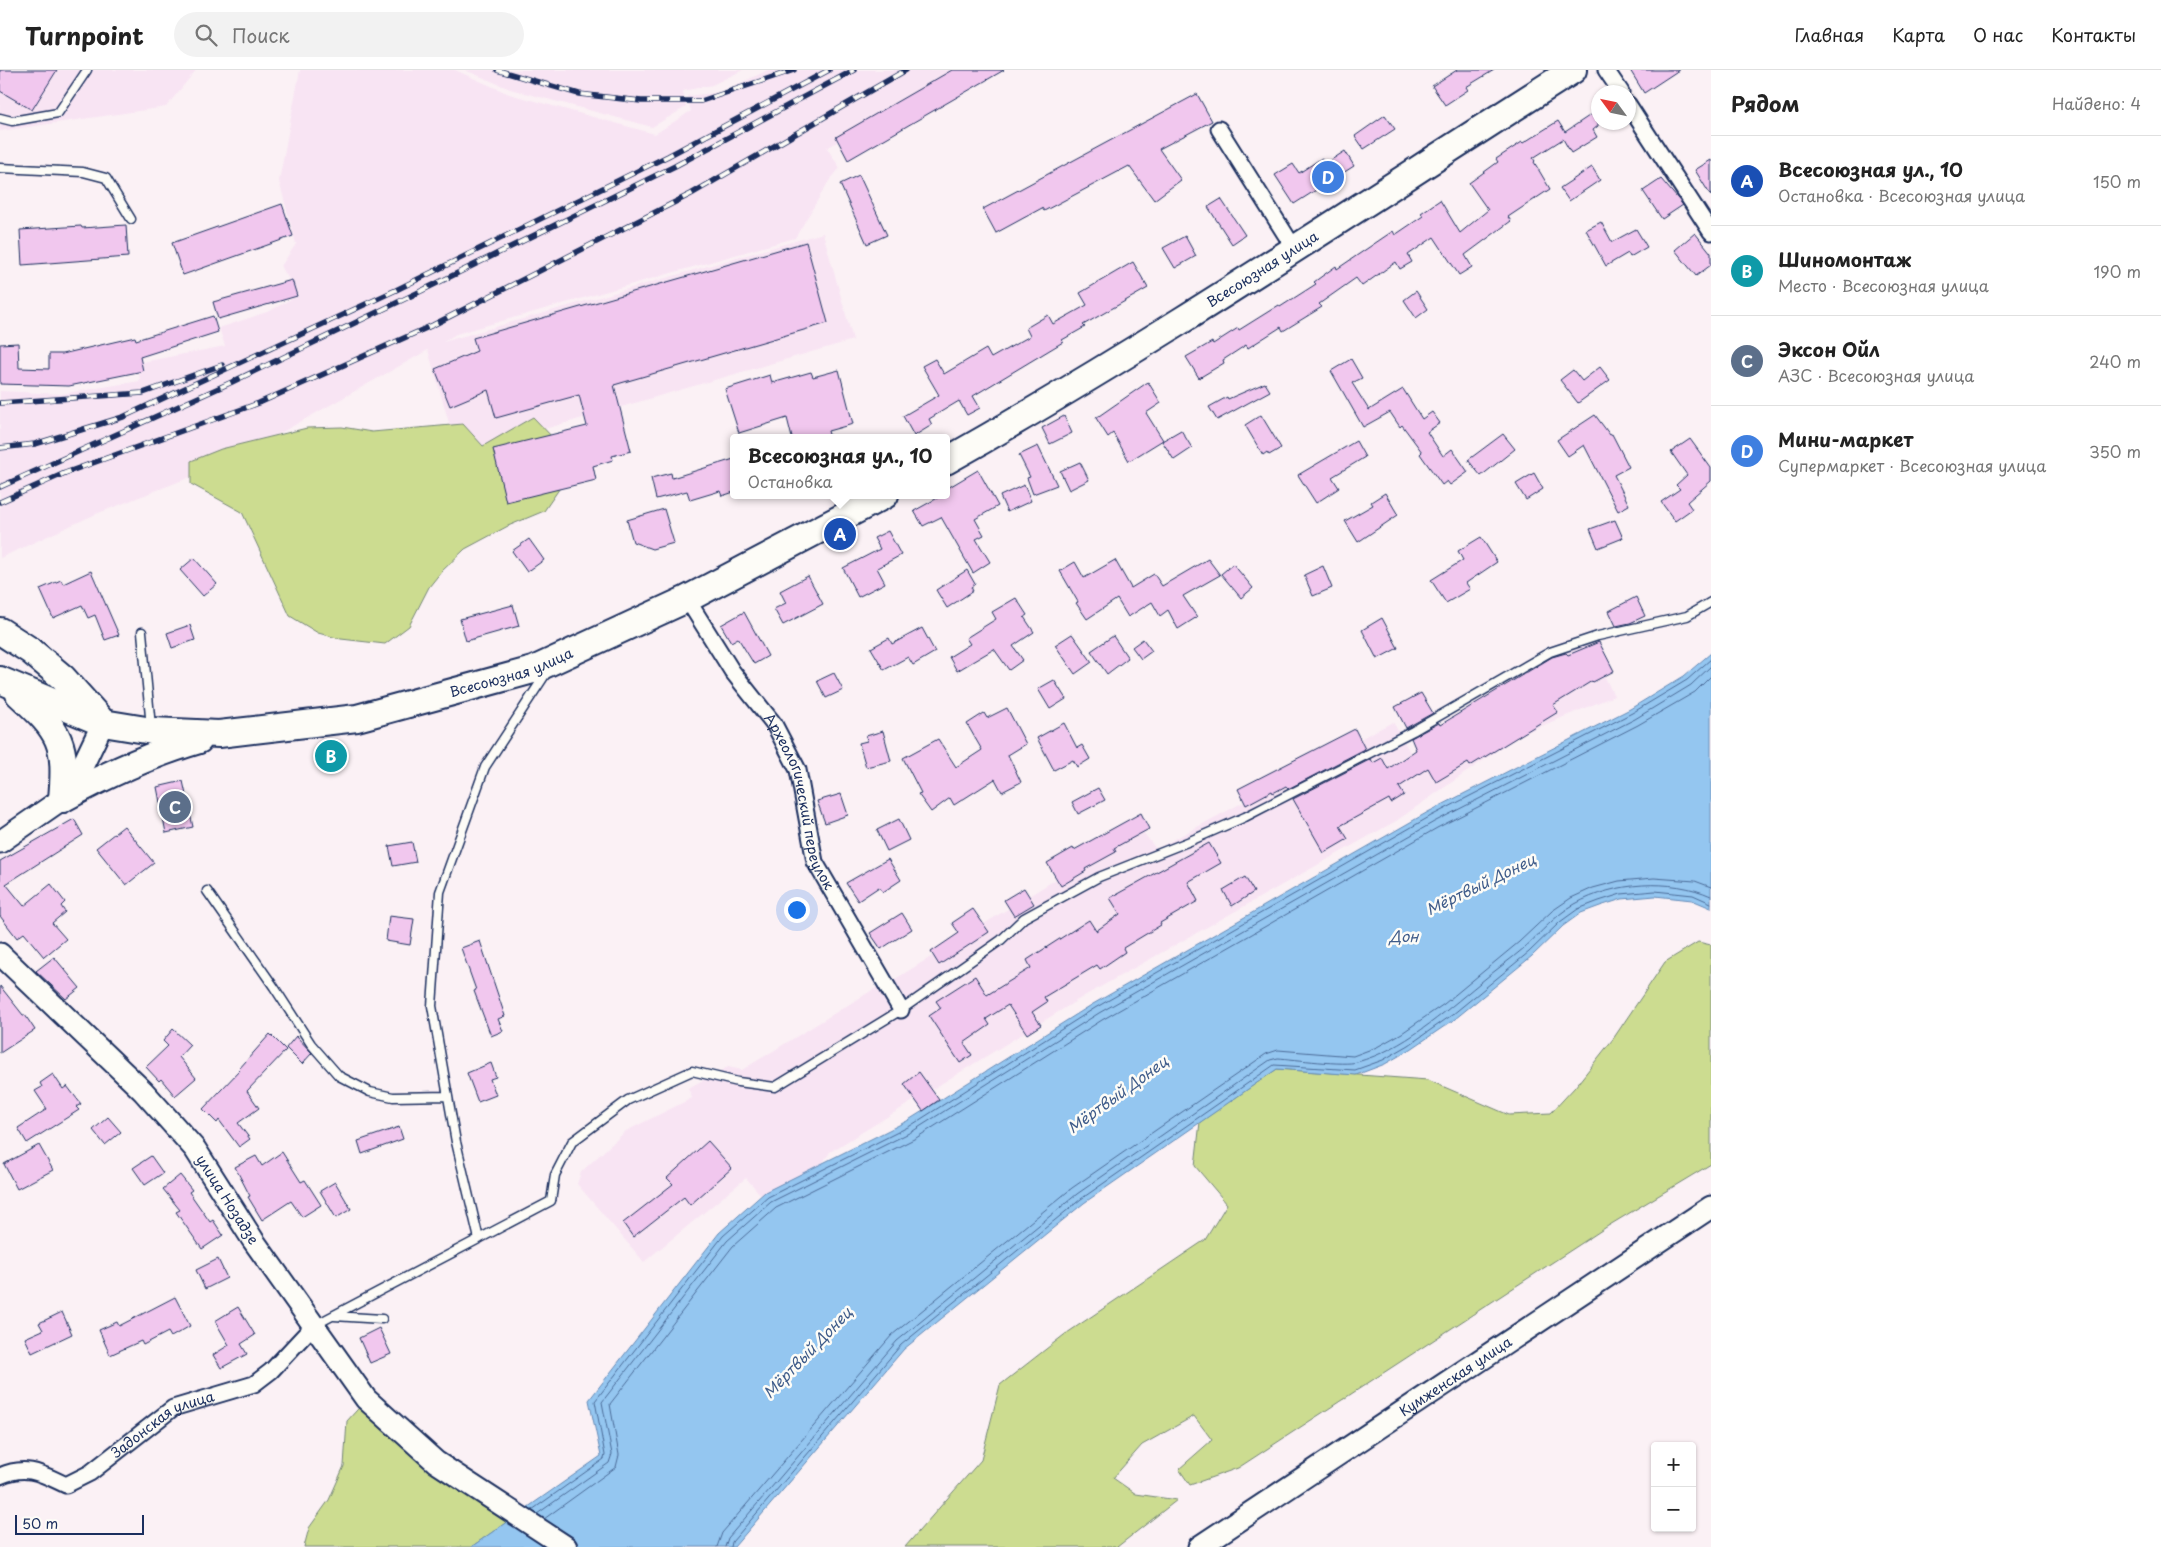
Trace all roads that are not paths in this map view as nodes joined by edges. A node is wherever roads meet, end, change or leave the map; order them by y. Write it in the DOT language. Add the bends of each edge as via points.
graph roads {
  1 [pos="87,70"];
  2 [pos="1573,70"];
  3 [pos="1606,70"];
  4 [pos="1616,85"];
  5 [pos="1636,116"];
  6 [pos="0,118"];
  7 [pos="1219,129"];
  8 [pos="0,168"];
  9 [pos="131,219"];
  10 [pos="1711,232"];
  11 [pos="1294,248"];
  12 [pos="950,459"];
  13 [pos="877,499"];
  14 [pos="687,599"];
  15 [pos="1711,602"];
  16 [pos="0,632"];
  17 [pos="142,632"];
  18 [pos="555,660"];
  19 [pos="5,683"];
  20 [pos="103,723"];
  21 [pos="152,731"];
  22 [pos="219,734"];
  23 [pos="62,799"];
  24 [pos="0,842"];
  25 [pos="207,890"];
  26 [pos="0,954"];
  27 [pos="901,1010"];
  28 [pos="448,1096"];
  29 [pos="1711,1207"];
  30 [pos="479,1239"];
  31 [pos="382,1319"];
  32 [pos="323,1321"];
  33 [pos="0,1476"];
  34 [pos="566,1547"];
  35 [pos="1199,1547"];
  1 -- 6 [label="lane" via="58,112 12,121"];
  2 -- 11 [label="highway, Всесоюзная улица"];
  3 -- 4 [label="street"];
  5 -- 10 [label="street"];
  7 -- 11 [label="street"];
  8 -- 9 [label="lane" via="83,172 106,178"];
  11 -- 12 [label="highway, Всесоюзная улица" via="1032,413"];
  13 -- 14 [label="highway, Всесоюзная улица"];
  14 -- 18 [label="highway, Всесоюзная улица"];
  14 -- 27 [label="street, Археологический переулок" via="732,671 774,724 798,770 815,862"];
  15 -- 27 [label="lane" via="1687,616 1598,636 1550,652 1413,732 1245,817 1099,877 1024,918 1002,940"];
  16 -- 20 [label="highway" via="31,651 62,678"];
  17 -- 21 [label="lane"];
  18 -- 22 [label="highway, Всесоюзная улица" via="533,670 356,718"];
  18 -- 28 [label="lane" via="485,767 440,892 432,1006"];
  19 -- 20 [label="highway, Всесоюзная улица"];
  19 -- 23 [label="highway" via="55,732 65,767"];
  20 -- 21 [label="highway, Всесоюзная улица"];
  20 -- 23 [label="street"];
  21 -- 22 [label="highway, Всесоюзная улица"];
  22 -- 23 [label="highway" via="164,750"];
  23 -- 24 [label="street"];
  25 -- 28 [label="lane" via="311,1044 339,1076 370,1092 393,1097"];
  26 -- 32 [label="street, улица Нозадзе" via="143,1091 195,1149 253,1240"];
  27 -- 30 [label="lane" via="775,1087 692,1071 628,1100 572,1142 555,1175 552,1201"];
  28 -- 30 [label="lane"];
  29 -- 35 [label="street, Кумженская улица"];
  30 -- 32 [label="lane"];
  31 -- 32 [label="lane"];
  32 -- 33 [label="street, Задонская улица" via="254,1384 172,1408 90,1473 66,1485 38,1472 23,1470"];
  32 -- 34 [label="street, улица Нозадзе" via="366,1400 436,1462"];
}
